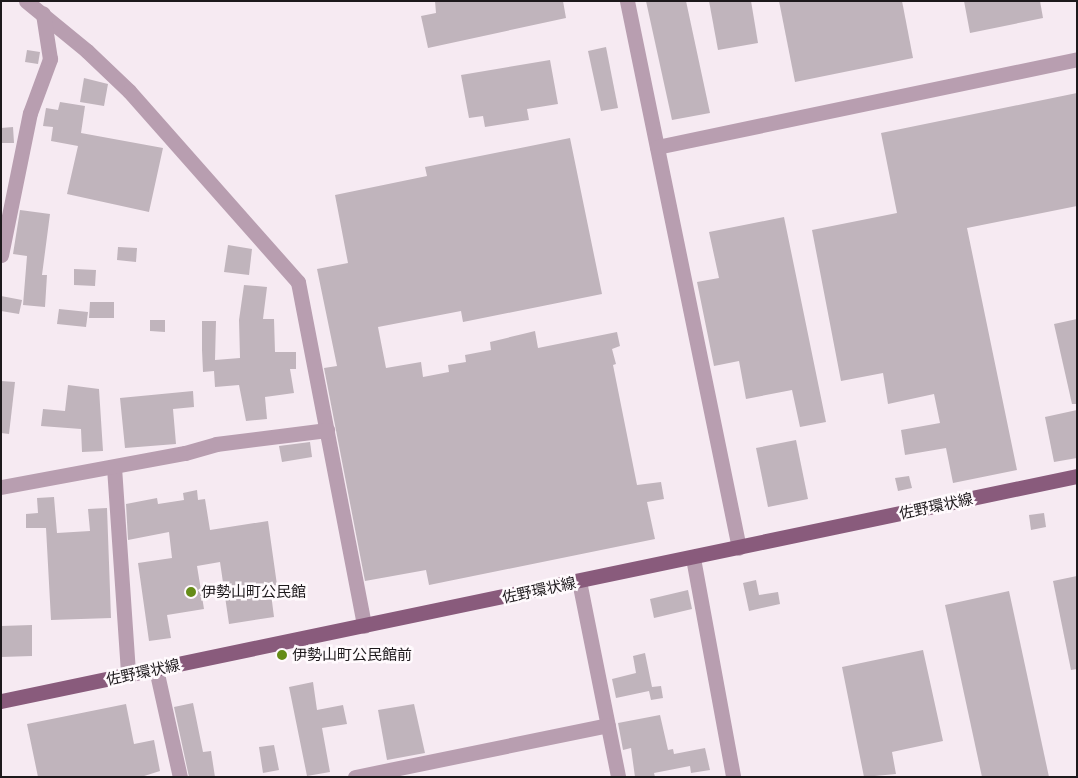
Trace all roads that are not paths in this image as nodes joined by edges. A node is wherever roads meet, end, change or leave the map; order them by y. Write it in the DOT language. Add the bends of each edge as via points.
graph roads {
  1 [pos="26,1"];
  2 [pos="627,1"];
  3 [pos="43,14"];
  4 [pos="1077,59"];
  5 [pos="657,147"];
  6 [pos="1,255"];
  7 [pos="327,430"];
  8 [pos="114,467"];
  9 [pos="1077,476"];
  10 [pos="1,487"];
  11 [pos="739,548"];
  12 [pos="693,558"];
  13 [pos="579,581"];
  14 [pos="364,626"];
  15 [pos="156,669"];
  16 [pos="128,675"];
  17 [pos="1,701"];
  18 [pos="608,725"];
  19 [pos="180,777"];
  20 [pos="355,777"];
  21 [pos="618,777"];
  22 [pos="733,777"];
  1 -- 3 [label="street"];
  2 -- 5 [label="street"];
  3 -- 6 [label="street" via="50,59 30,113"];
  3 -- 7 [label="street" via="129,91 298,282"];
  4 -- 5 [label="street"];
  5 -- 11 [label="street"];
  7 -- 8 [label="street" via="216,444"];
  7 -- 14 [label="street"];
  8 -- 10 [label="street"];
  8 -- 16 [label="street"];
  9 -- 11 [label="main road, 佐野環状線"];
  11 -- 12 [label="main road, 佐野環状線"];
  12 -- 13 [label="main road, 佐野環状線"];
  12 -- 22 [label="street"];
  13 -- 14 [label="main road, 佐野環状線"];
  13 -- 18 [label="street"];
  14 -- 15 [label="main road, 佐野環状線"];
  15 -- 16 [label="main road, 佐野環状線"];
  15 -- 19 [label="street"];
  16 -- 17 [label="main road, 佐野環状線"];
  18 -- 20 [label="street"];
  18 -- 21 [label="street"];
}
